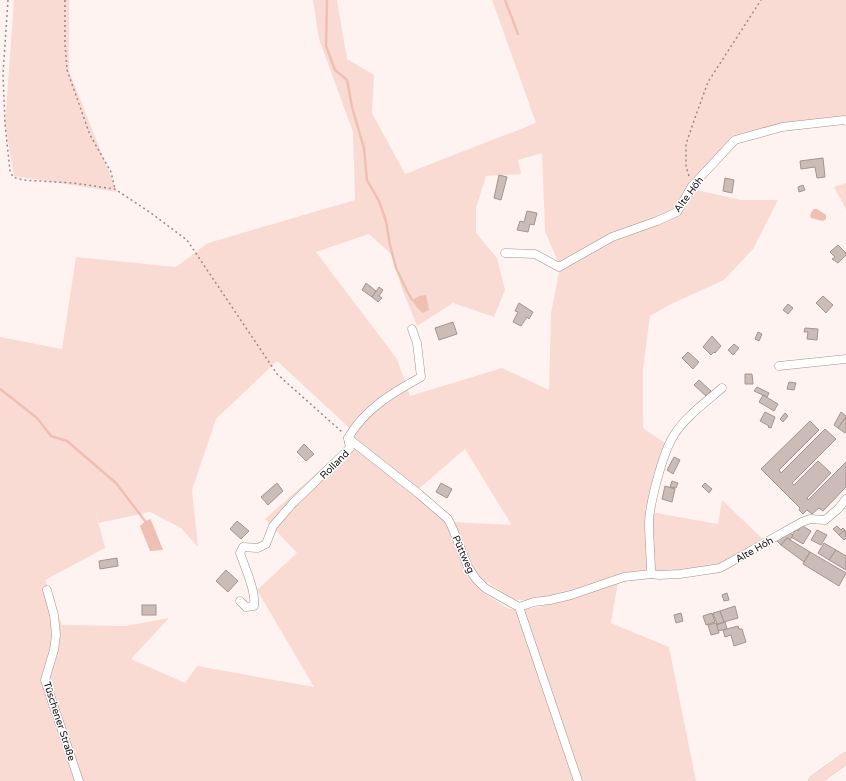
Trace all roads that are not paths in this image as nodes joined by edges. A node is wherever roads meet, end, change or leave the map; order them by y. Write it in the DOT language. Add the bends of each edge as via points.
graph roads {
  1 [pos="846,121"];
  2 [pos="506,253"];
  3 [pos="412,329"];
  4 [pos="846,359"];
  5 [pos="779,366"];
  6 [pos="722,388"];
  7 [pos="348,438"];
  8 [pos="846,499"];
  9 [pos="651,574"];
  10 [pos="47,590"];
  11 [pos="240,601"];
  12 [pos="519,607"];
  13 [pos="846,758"];
  14 [pos="80,781"];
  15 [pos="578,781"];
  16 [pos="814,781"];
  1 -- 2 [label="lane, Alte Höh" via="782,127 735,140 692,186 677,212 612,237 559,267 535,254"];
  3 -- 7 [label="lane, Rolland" via="417,344 421,377 374,406"];
  4 -- 5 [label="lane"];
  6 -- 9 [label="lane" via="683,424 674,435 668,450 650,510"];
  7 -- 11 [label="lane, Rolland" via="350,448 293,503 273,526 266,544 258,548 243,547 241,550 254,606 246,607"];
  7 -- 12 [label="lane, Püttweg" via="448,519 468,567 476,579 485,588"];
  8 -- 9 [label="lane, Alte Höh" via="825,520 810,519 802,522 720,568 680,574"];
  9 -- 12 [label="lane, Alte Höh" via="624,577 571,595"];
  10 -- 14 [label="lane, Tüschener Straße" via="56,635 45,680"];
  12 -- 15 [label="lane"];
  13 -- 16 [label="main road"];
}
